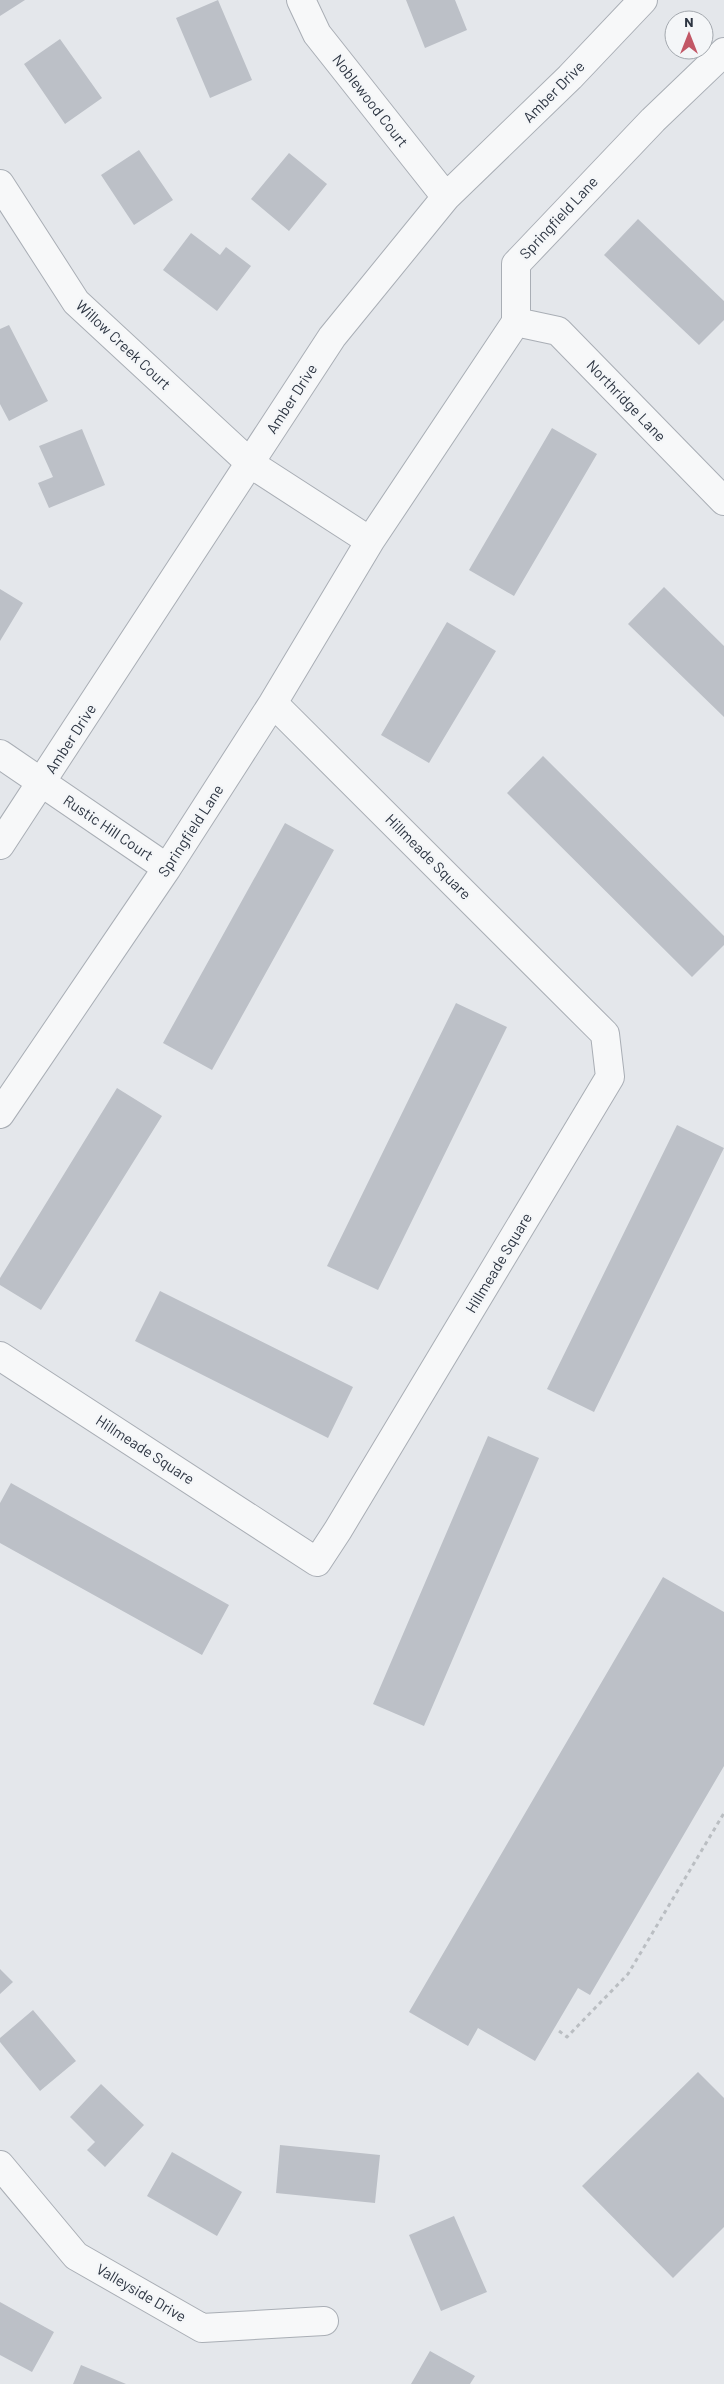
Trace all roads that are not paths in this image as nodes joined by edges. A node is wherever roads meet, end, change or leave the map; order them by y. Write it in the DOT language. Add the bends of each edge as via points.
graph roads {
  1 [pos="301,0"];
  2 [pos="643,0"];
  3 [pos="724,52"];
  4 [pos="0,184"];
  5 [pos="446,197"];
  6 [pos="516,322"];
  7 [pos="250,464"];
  8 [pos="724,501"];
  9 [pos="370,541"];
  10 [pos="273,703"];
  11 [pos="0,754"];
  12 [pos="42,783"];
  13 [pos="0,845"];
  14 [pos="167,868"];
  15 [pos="0,1114"];
  16 [pos="0,1356"];
  17 [pos="0,2166"];
  18 [pos="324,2321"];
  1 -- 5 [label="street, Noblewood Court" via="317,34"];
  2 -- 5 [label="street, Amber Drive"];
  3 -- 6 [label="street, Springfield Lane" via="653,120 516,264"];
  4 -- 7 [label="street, Willow Creek Court" via="76,302"];
  5 -- 7 [label="street, Amber Drive" via="332,337"];
  6 -- 8 [label="street, Northridge Lane" via="558,331"];
  6 -- 9 [label="street, Springfield Lane"];
  7 -- 9 [label="street"];
  7 -- 12 [label="street, Amber Drive"];
  9 -- 10 [label="street, Springfield Lane"];
  10 -- 14 [label="street, Springfield Lane"];
  10 -- 16 [label="street, Hillmeade Square" via="606,1034 610,1077 317,1562"];
  11 -- 12 [label="street, Rustic Hill Court"];
  12 -- 13 [label="street, Amber Drive"];
  12 -- 14 [label="street, Rustic Hill Court"];
  14 -- 15 [label="street, Springfield Lane"];
  17 -- 18 [label="street, Valleyside Drive" via="76,2256 202,2328"];
}
